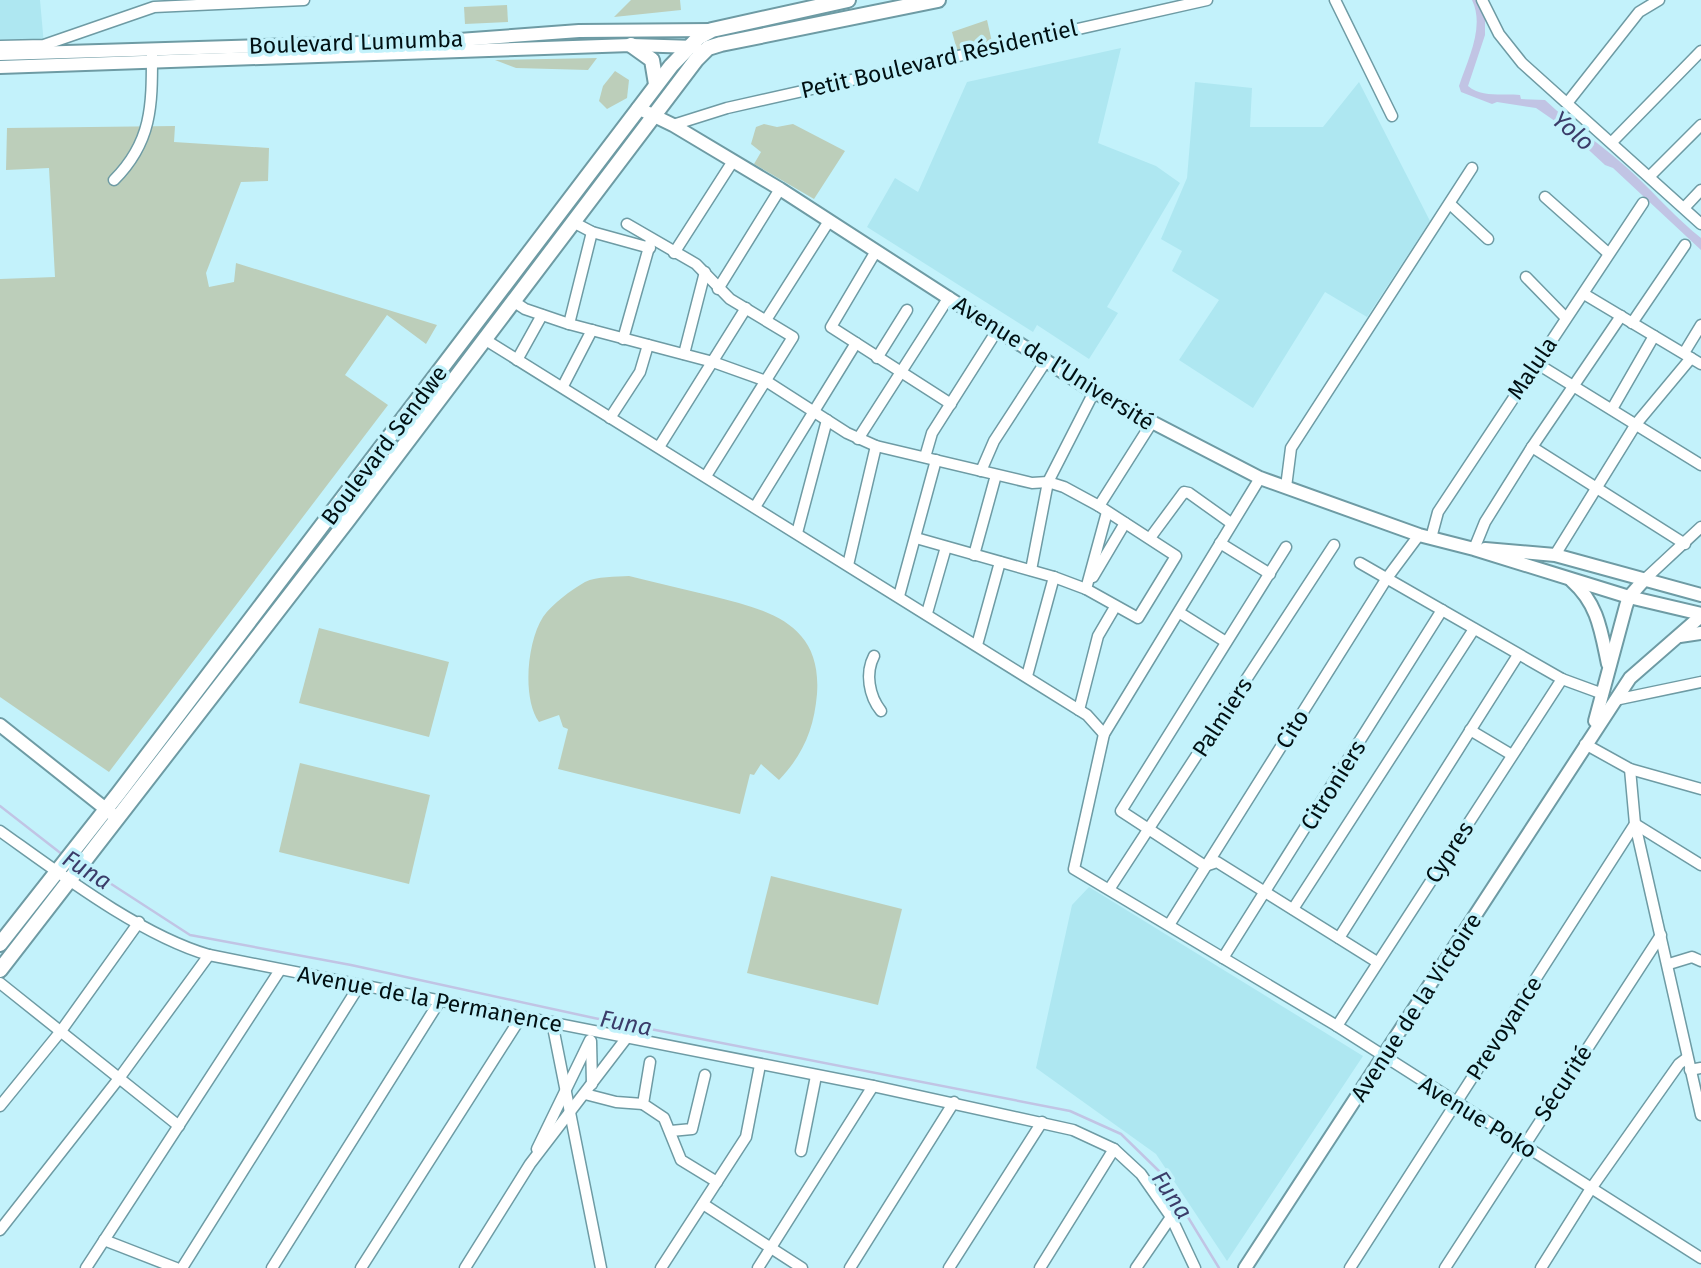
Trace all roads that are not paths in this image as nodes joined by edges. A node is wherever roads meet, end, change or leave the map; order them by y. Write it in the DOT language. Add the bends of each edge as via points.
graph roads {
  1 [pos="304,0"];
  2 [pos="848,0"];
  3 [pos="938,0"];
  4 [pos="1207,0"];
  5 [pos="1335,0"];
  6 [pos="1482,0"];
  7 [pos="1659,0"];
  8 [pos="712,30"];
  9 [pos="631,45"];
  10 [pos="0,46"];
  11 [pos="688,47"];
  12 [pos="152,48"];
  13 [pos="708,48"];
  14 [pos="1701,51"];
  15 [pos="0,54"];
  16 [pos="152,64"];
  17 [pos="0,67"];
  18 [pos="656,84"];
  19 [pos="1568,102"];
  20 [pos="638,108"];
  21 [pos="654,116"];
  22 [pos="1392,116"];
  23 [pos="673,125"];
  24 [pos="1701,125"];
  25 [pos="1613,141"];
  26 [pos="733,161"];
  27 [pos="1472,168"];
  28 [pos="1650,176"];
  29 [pos="114,180"];
  30 [pos="780,189"];
  31 [pos="1701,190"];
  32 [pos="1545,197"];
  33 [pos="1643,203"];
  34 [pos="1450,204"];
  35 [pos="1684,208"];
  36 [pos="829,221"];
  37 [pos="573,222"];
  38 [pos="627,224"];
  39 [pos="1701,224"];
  40 [pos="592,232"];
  41 [pos="1488,239"];
  42 [pos="651,244"];
  43 [pos="1685,244"];
  44 [pos="876,251"];
  45 [pos="674,253"];
  46 [pos="1608,253"];
  47 [pos="705,272"];
  48 [pos="1526,277"];
  49 [pos="718,289"];
  50 [pos="1584,293"];
  51 [pos="949,297"];
  52 [pos="513,301"];
  53 [pos="747,308"];
  54 [pos="907,310"];
  55 [pos="542,315"];
  56 [pos="1621,316"];
  57 [pos="1566,318"];
  58 [pos="766,320"];
  59 [pos="1632,323"];
  60 [pos="569,324"];
  61 [pos="1701,325"];
  62 [pos="998,328"];
  63 [pos="592,330"];
  64 [pos="1654,336"];
  65 [pos="484,339"];
  66 [pos="623,339"];
  67 [pos="856,343"];
  68 [pos="648,345"];
  69 [pos="684,354"];
  70 [pos="1687,356"];
  71 [pos="877,358"];
  72 [pos="517,360"];
  73 [pos="1046,361"];
  74 [pos="713,362"];
  75 [pos="1536,363"];
  76 [pos="1701,364"];
  77 [pos="902,373"];
  78 [pos="766,381"];
  79 [pos="563,386"];
  80 [pos="1574,386"];
  81 [pos="1094,392"];
  82 [pos="951,404"];
  83 [pos="1612,409"];
  84 [pos="814,411"];
  85 [pos="610,418"];
  86 [pos="827,420"];
  87 [pos="1150,424"];
  88 [pos="1636,424"];
  89 [pos="858,439"];
  90 [pos="876,446"];
  91 [pos="659,447"];
  92 [pos="1532,447"];
  93 [pos="925,457"];
  94 [pos="936,460"];
  95 [pos="1701,465"];
  96 [pos="981,471"];
  97 [pos="996,475"];
  98 [pos="706,476"];
  99 [pos="1048,482"];
  100 [pos="1257,483"];
  101 [pos="1599,486"];
  102 [pos="1286,487"];
  103 [pos="755,507"];
  104 [pos="1103,509"];
  105 [pos="1125,523"];
  106 [pos="1231,523"];
  107 [pos="1701,527"];
  108 [pos="797,533"];
  109 [pos="1425,537"];
  110 [pos="916,538"];
  111 [pos="1150,538"];
  112 [pos="1220,543"];
  113 [pos="1685,544"];
  114 [pos="1334,545"];
  115 [pos="946,547"];
  116 [pos="1286,547"];
  117 [pos="1474,549"];
  118 [pos="974,555"];
  119 [pos="1555,555"];
  120 [pos="1000,562"];
  121 [pos="1360,563"];
  122 [pos="848,565"];
  123 [pos="1031,570"];
  124 [pos="1270,574"];
  125 [pos="1054,577"];
  126 [pos="1387,578"];
  127 [pos="1569,578"];
  128 [pos="1644,580"];
  129 [pos="1086,589"];
  130 [pos="1701,595"];
  131 [pos="899,596"];
  132 [pos="1629,597"];
  133 [pos="1115,607"];
  134 [pos="1442,610"];
  135 [pos="927,613"];
  136 [pos="1180,613"];
  137 [pos="1701,615"];
  138 [pos="1474,629"];
  139 [pos="1701,633"];
  140 [pos="1679,636"];
  141 [pos="1226,642"];
  142 [pos="977,645"];
  143 [pos="1518,655"];
  144 [pos="874,656"];
  145 [pos="1610,671"];
  146 [pos="1027,676"];
  147 [pos="1562,679"];
  148 [pos="1701,682"];
  149 [pos="1609,697"];
  150 [pos="1079,710"];
  151 [pos="881,711"];
  152 [pos="0,725"];
  153 [pos="1470,730"];
  154 [pos="1104,734"];
  155 [pos="1588,739"];
  156 [pos="1512,755"];
  157 [pos="1630,769"];
  158 [pos="1701,789"];
  159 [pos="112,813"];
  160 [pos="1635,824"];
  161 [pos="1149,828"];
  162 [pos="0,831"];
  163 [pos="86,847"];
  164 [pos="1205,866"];
  165 [pos="1701,866"];
  166 [pos="61,867"];
  167 [pos="73,876"];
  168 [pos="1110,888"];
  169 [pos="1266,892"];
  170 [pos="1293,909"];
  171 [pos="139,922"];
  172 [pos="1169,925"];
  173 [pos="1661,935"];
  174 [pos="1339,938"];
  175 [pos="0,944"];
  176 [pos="209,955"];
  177 [pos="1223,958"];
  178 [pos="1701,961"];
  179 [pos="1377,962"];
  180 [pos="1669,964"];
  181 [pos="0,970"];
  182 [pos="279,970"];
  183 [pos="0,984"];
  184 [pos="359,986"];
  185 [pos="439,1002"];
  186 [pos="521,1017"];
  187 [pos="552,1022"];
  188 [pos="1337,1026"];
  189 [pos="61,1031"];
  190 [pos="591,1035"];
  191 [pos="628,1036"];
  192 [pos="1384,1058"];
  193 [pos="1687,1058"];
  194 [pos="650,1062"];
  195 [pos="760,1065"];
  196 [pos="1701,1068"];
  197 [pos="1690,1070"];
  198 [pos="705,1075"];
  199 [pos="816,1076"];
  200 [pos="120,1077"];
  201 [pos="592,1084"];
  202 [pos="873,1086"];
  203 [pos="564,1090"];
  204 [pos="585,1094"];
  205 [pos="954,1102"];
  206 [pos="1455,1103"];
  207 [pos="643,1104"];
  208 [pos="0,1106"];
  209 [pos="570,1114"];
  210 [pos="1701,1115"];
  211 [pos="1042,1122"];
  212 [pos="179,1126"];
  213 [pos="671,1131"];
  214 [pos="1523,1144"];
  215 [pos="1114,1149"];
  216 [pos="801,1151"];
  217 [pos="530,1164"];
  218 [pos="717,1182"];
  219 [pos="1590,1190"];
  220 [pos="704,1204"];
  221 [pos="1171,1217"];
  222 [pos="0,1230"];
  223 [pos="104,1240"];
  224 [pos="770,1248"];
  225 [pos="1701,1258"];
  226 [pos="1247,1267"];
  227 [pos="86,1268"];
  228 [pos="176,1268"];
  229 [pos="182,1268"];
  230 [pos="272,1268"];
  231 [pos="360,1268"];
  232 [pos="465,1268"];
  233 [pos="601,1268"];
  234 [pos="661,1268"];
  235 [pos="758,1268"];
  236 [pos="802,1268"];
  237 [pos="850,1268"];
  238 [pos="949,1268"];
  239 [pos="1040,1268"];
  240 [pos="1136,1268"];
  241 [pos="1195,1268"];
  242 [pos="1350,1268"];
  243 [pos="1445,1268"];
  244 [pos="1541,1268"];
  1 -- 10 [label="street" via="154,7 44,45"];
  2 -- 8 [label="highway, Boulevard Lumumba"];
  3 -- 13 [label="highway, Boulevard Lumumba"];
  4 -- 23 [label="street, Petit Boulevard Résidentiel" via="727,108"];
  5 -- 22 [label="street"];
  6 -- 19 [label="street" via="1509,48"];
  7 -- 19 [label="street" via="1639,12"];
  8 -- 11 [label="highway, Boulevard Lumumba"];
  8 -- 12 [label="main road, Boulevard Lumumba"];
  9 -- 11 [label="main road, Boulevard Lumumba"];
  9 -- 16 [label="main road, Boulevard Lumumba"];
  9 -- 18 [label="highway" via="652,60"];
  11 -- 13 [label="main road, Boulevard Lumumba"];
  11 -- 18 [label="highway, Boulevard Sendwe"];
  12 -- 15 [label="main road, Boulevard Lumumba"];
  12 -- 16 [label="street"];
  13 -- 21 [label="highway, Boulevard Sendwe"];
  14 -- 25 [label="street"];
  16 -- 17 [label="main road, Boulevard Lumumba"];
  16 -- 29 [label="street" via="149,124 126,168"];
  18 -- 20 [label="highway, Boulevard Sendwe"];
  19 -- 25 [label="street"];
  20 -- 21 [label="main road, Avenue de l’Université"];
  20 -- 159 [label="highway, Boulevard Sendwe"];
  21 -- 23 [label="main road, Avenue de l’Université"];
  21 -- 37 [label="highway, Boulevard Sendwe"];
  23 -- 26 [label="main road, Avenue de l’Université"];
  24 -- 28 [label="street"];
  25 -- 28 [label="street"];
  26 -- 30 [label="main road, Avenue de l’Université"];
  26 -- 45 [label="street"];
  27 -- 34 [label="street"];
  28 -- 35 [label="street"];
  30 -- 36 [label="main road, Avenue de l’Université"];
  30 -- 49 [label="street"];
  31 -- 35 [label="street"];
  32 -- 46 [label="street"];
  33 -- 46 [label="street, Malula"];
  34 -- 41 [label="street"];
  34 -- 102 [label="street" via="1291,448"];
  35 -- 39 [label="street"];
  36 -- 44 [label="main road, Avenue de l’Université"];
  36 -- 58 [label="street"];
  37 -- 40 [label="street"];
  37 -- 52 [label="highway, Boulevard Sendwe"];
  38 -- 42 [label="street"];
  40 -- 42 [label="street"];
  40 -- 60 [label="street"];
  42 -- 45 [label="street"];
  42 -- 66 [label="street"];
  43 -- 59 [label="street"];
  44 -- 51 [label="main road, Avenue de l’Université"];
  44 -- 67 [label="street" via="831,323 832,330"];
  45 -- 47 [label="street"];
  46 -- 50 [label="street, Malula"];
  47 -- 49 [label="street"];
  47 -- 69 [label="street"];
  48 -- 57 [label="street"];
  49 -- 53 [label="street"];
  50 -- 56 [label="street"];
  50 -- 57 [label="street, Malula"];
  51 -- 62 [label="main road, Avenue de l’Université"];
  51 -- 77 [label="street"];
  52 -- 55 [label="street"];
  52 -- 65 [label="highway, Boulevard Sendwe"];
  53 -- 58 [label="street"];
  53 -- 74 [label="street"];
  54 -- 71 [label="street"];
  55 -- 60 [label="street"];
  55 -- 72 [label="street"];
  56 -- 59 [label="street"];
  56 -- 80 [label="street"];
  57 -- 75 [label="street, Malula"];
  58 -- 78 [label="street" via="793,337"];
  59 -- 64 [label="street"];
  60 -- 63 [label="street"];
  61 -- 70 [label="street"];
  62 -- 73 [label="main road, Avenue de l’Université"];
  62 -- 82 [label="street"];
  63 -- 66 [label="street"];
  63 -- 79 [label="street"];
  64 -- 70 [label="street"];
  64 -- 83 [label="street"];
  65 -- 72 [label="street"];
  65 -- 159 [label="highway, Boulevard Sendwe"];
  66 -- 68 [label="street"];
  67 -- 71 [label="street"];
  67 -- 84 [label="street"];
  68 -- 69 [label="street"];
  68 -- 85 [label="street" via="640,372"];
  69 -- 74 [label="street"];
  70 -- 76 [label="street"];
  70 -- 88 [label="street"];
  71 -- 77 [label="street"];
  72 -- 79 [label="street"];
  73 -- 81 [label="main road, Avenue de l’Université"];
  73 -- 96 [label="street" via="994,441"];
  74 -- 78 [label="street"];
  74 -- 91 [label="street"];
  75 -- 80 [label="street"];
  75 -- 109 [label="street, Malula"];
  77 -- 82 [label="street"];
  77 -- 89 [label="street"];
  78 -- 84 [label="street"];
  78 -- 98 [label="street"];
  79 -- 85 [label="street"];
  80 -- 83 [label="street"];
  80 -- 92 [label="street"];
  81 -- 87 [label="main road, Avenue de l’Université"];
  81 -- 99 [label="street"];
  82 -- 93 [label="street" via="932,433"];
  83 -- 88 [label="street"];
  84 -- 86 [label="street"];
  84 -- 103 [label="street"];
  85 -- 91 [label="street"];
  86 -- 89 [label="street"];
  86 -- 108 [label="street"];
  87 -- 100 [label="main road, Avenue de l’Université"];
  87 -- 104 [label="street"];
  88 -- 95 [label="street"];
  88 -- 101 [label="street"];
  89 -- 90 [label="street"];
  90 -- 93 [label="street"];
  90 -- 122 [label="street"];
  91 -- 98 [label="street"];
  92 -- 101 [label="street"];
  92 -- 117 [label="street" via="1485,522"];
  93 -- 94 [label="street"];
  94 -- 96 [label="street"];
  94 -- 110 [label="street"];
  96 -- 97 [label="street"];
  97 -- 99 [label="street"];
  97 -- 118 [label="street"];
  98 -- 103 [label="street"];
  99 -- 104 [label="street"];
  99 -- 123 [label="street"];
  100 -- 102 [label="main road, Avenue de l’Université"];
  100 -- 106 [label="street"];
  101 -- 113 [label="street"];
  101 -- 119 [label="street"];
  102 -- 109 [label="main road, Avenue de l’Université"];
  103 -- 108 [label="street"];
  104 -- 105 [label="street"];
  104 -- 129 [label="street"];
  105 -- 111 [label="street"];
  105 -- 129 [label="street"];
  106 -- 111 [label="street" via="1184,492"];
  106 -- 112 [label="street"];
  107 -- 113 [label="street"];
  108 -- 122 [label="street"];
  109 -- 117 [label="main road, Avenue de l’Université"];
  109 -- 126 [label="street, Cito"];
  110 -- 115 [label="street"];
  110 -- 131 [label="street"];
  111 -- 133 [label="street" via="1175,554 1174,563 1140,617"];
  112 -- 124 [label="street"];
  112 -- 136 [label="street"];
  113 -- 128 [label="street"];
  114 -- 161 [label="street, Palmiers"];
  115 -- 118 [label="street"];
  115 -- 135 [label="street"];
  116 -- 124 [label="street"];
  117 -- 119 [label="main road"];
  117 -- 127 [label="main road, Avenue de l’Université"];
  118 -- 120 [label="street"];
  119 -- 128 [label="main road"];
  120 -- 123 [label="street"];
  120 -- 142 [label="street"];
  121 -- 126 [label="street"];
  122 -- 131 [label="street"];
  123 -- 125 [label="street"];
  124 -- 141 [label="street"];
  125 -- 129 [label="street"];
  125 -- 146 [label="street"];
  126 -- 134 [label="street"];
  126 -- 164 [label="street, Cito"];
  127 -- 132 [label="main road, Avenue de l’Université"];
  127 -- 145 [label="main road" via="1592,602"];
  128 -- 130 [label="main road"];
  128 -- 132 [label="main road"];
  129 -- 133 [label="street"];
  131 -- 135 [label="street"];
  132 -- 137 [label="main road, Avenue de l’Université"];
  132 -- 145 [label="main road, Avenue de la Victoire"];
  133 -- 150 [label="street" via="1098,636"];
  134 -- 138 [label="street"];
  134 -- 169 [label="street, Citroniers"];
  135 -- 142 [label="street"];
  136 -- 141 [label="street"];
  136 -- 154 [label="street"];
  137 -- 140 [label="main road"];
  138 -- 143 [label="street"];
  138 -- 170 [label="street"];
  139 -- 140 [label="main road"];
  140 -- 149 [label="main road"];
  141 -- 161 [label="street" via="1121,807"];
  142 -- 146 [label="street"];
  143 -- 147 [label="street"];
  143 -- 153 [label="street"];
  144 -- 151 [label="street" via="869,665 872,698"];
  145 -- 149 [label="main road, Avenue de la Victoire"];
  146 -- 150 [label="street"];
  147 -- 149 [label="street"];
  147 -- 156 [label="street, Cypres"];
  148 -- 149 [label="street"];
  149 -- 155 [label="main road, Avenue de la Victoire"];
  150 -- 154 [label="street"];
  152 -- 159 [label="main road"];
  153 -- 156 [label="street"];
  153 -- 174 [label="street"];
  154 -- 168 [label="street, Avenue Poko" via="1074,869"];
  155 -- 157 [label="street"];
  155 -- 192 [label="main road, Avenue de la Victoire"];
  156 -- 179 [label="street, Cypres"];
  157 -- 158 [label="street"];
  157 -- 160 [label="street"];
  159 -- 163 [label="highway, Boulevard Sendwe"];
  160 -- 165 [label="street"];
  160 -- 173 [label="street"];
  160 -- 206 [label="street, Prevoyance"];
  161 -- 164 [label="street"];
  161 -- 168 [label="street, Palmiers"];
  162 -- 166 [label="street, Avenue de la Permanence"];
  163 -- 166 [label="highway"];
  163 -- 167 [label="highway"];
  164 -- 169 [label="street" via="1217,862"];
  164 -- 172 [label="street, Cito"];
  166 -- 167 [label="street, Avenue de la Permanence"];
  166 -- 175 [label="highway"];
  167 -- 171 [label="street, Avenue de la Permanence"];
  167 -- 181 [label="highway"];
  168 -- 172 [label="street, Avenue Poko"];
  169 -- 170 [label="street"];
  169 -- 177 [label="street, Citroniers"];
  170 -- 174 [label="street"];
  171 -- 176 [label="street, Avenue de la Permanence" via="166,939"];
  171 -- 189 [label="street"];
  172 -- 177 [label="street, Avenue Poko"];
  173 -- 180 [label="street"];
  173 -- 214 [label="street, Sécurité"];
  174 -- 179 [label="street"];
  176 -- 182 [label="street, Avenue de la Permanence"];
  176 -- 200 [label="street"];
  177 -- 188 [label="street, Avenue Poko"];
  178 -- 180 [label="street" via="1692,957"];
  179 -- 188 [label="street, Cypres"];
  180 -- 193 [label="street"];
  182 -- 184 [label="street, Avenue de la Permanence"];
  182 -- 212 [label="street"];
  183 -- 189 [label="street"];
  184 -- 185 [label="street, Avenue de la Permanence"];
  184 -- 229 [label="street"];
  185 -- 186 [label="street, Avenue de la Permanence"];
  185 -- 230 [label="street"];
  186 -- 187 [label="street, Avenue de la Permanence"];
  186 -- 231 [label="street"];
  187 -- 190 [label="street, Avenue de la Permanence"];
  187 -- 203 [label="street"];
  188 -- 192 [label="street, Avenue Poko"];
  189 -- 200 [label="street"];
  189 -- 208 [label="street"];
  190 -- 191 [label="street, Avenue de la Permanence"];
  190 -- 201 [label="street"];
  190 -- 203 [label="street"];
  191 -- 195 [label="street, Avenue de la Permanence"];
  191 -- 201 [label="street"];
  192 -- 206 [label="street, Avenue Poko"];
  192 -- 226 [label="main road, Avenue de la Victoire"];
  193 -- 197 [label="street"];
  193 -- 219 [label="street"];
  194 -- 207 [label="street"];
  195 -- 199 [label="street, Avenue de la Permanence"];
  195 -- 218 [label="street" via="746,1137"];
  196 -- 197 [label="street"];
  197 -- 210 [label="street"];
  198 -- 213 [label="street" via="692,1129"];
  199 -- 202 [label="street, Avenue de la Permanence"];
  199 -- 216 [label="street"];
  200 -- 212 [label="street"];
  200 -- 222 [label="street"];
  201 -- 204 [label="street"];
  202 -- 205 [label="street, Avenue de la Permanence"];
  202 -- 224 [label="street"];
  203 -- 209 [label="street"];
  203 -- 217 [label="street"];
  204 -- 207 [label="street"];
  204 -- 209 [label="street"];
  205 -- 211 [label="street, Avenue de la Permanence"];
  205 -- 237 [label="street"];
  206 -- 214 [label="street, Avenue Poko"];
  206 -- 242 [label="street, Prevoyance"];
  207 -- 213 [label="street" via="660,1114"];
  209 -- 217 [label="street"];
  209 -- 233 [label="street"];
  211 -- 215 [label="street, Avenue de la Permanence"];
  211 -- 238 [label="street"];
  212 -- 223 [label="street"];
  213 -- 218 [label="street" via="681,1160"];
  214 -- 219 [label="street, Avenue Poko"];
  214 -- 243 [label="street, Sécurité"];
  215 -- 221 [label="street, Avenue de la Permanence" via="1142,1174"];
  215 -- 239 [label="street"];
  217 -- 232 [label="street"];
  218 -- 220 [label="street"];
  219 -- 225 [label="street, Avenue Poko"];
  219 -- 244 [label="street"];
  220 -- 224 [label="street"];
  220 -- 234 [label="street"];
  221 -- 240 [label="street"];
  221 -- 241 [label="street, Avenue de la Permanence"];
  223 -- 227 [label="street"];
  223 -- 228 [label="street"];
  224 -- 235 [label="street"];
  224 -- 236 [label="street"];
}
